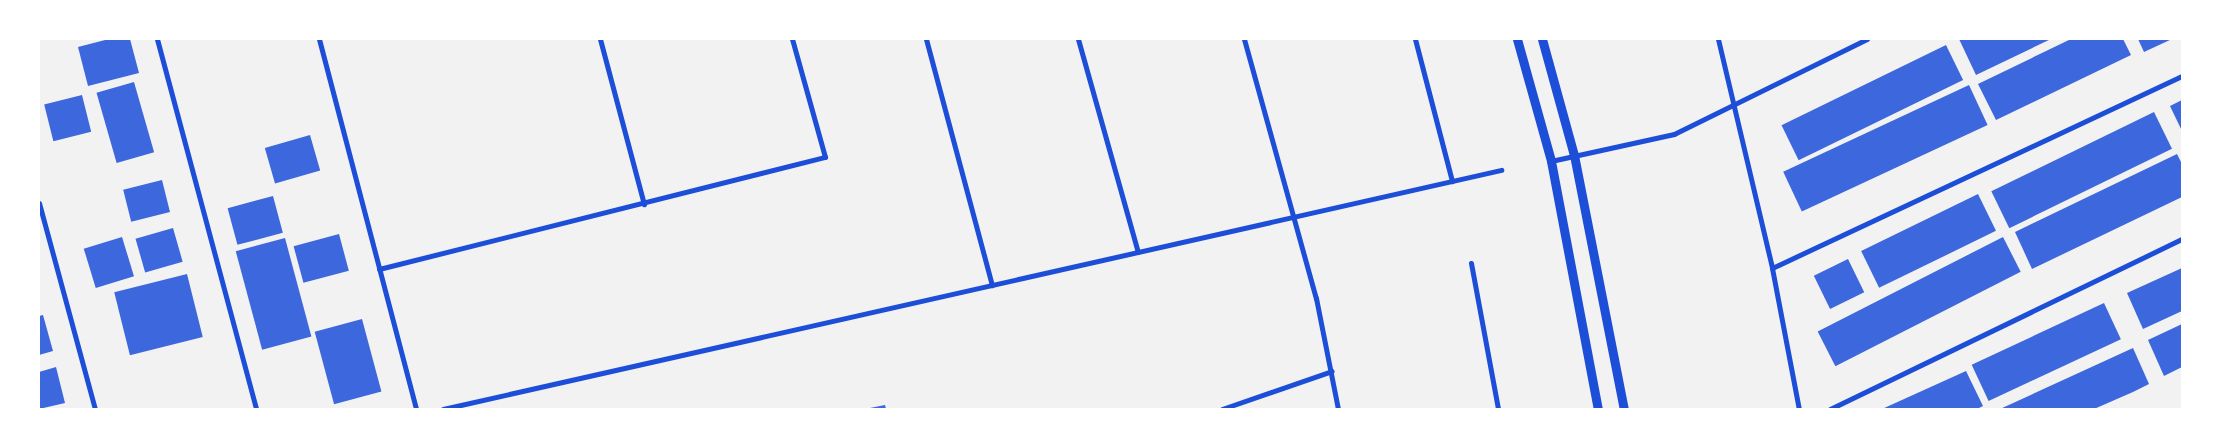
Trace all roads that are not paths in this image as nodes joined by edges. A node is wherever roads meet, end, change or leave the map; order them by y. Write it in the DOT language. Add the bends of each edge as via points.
graph roads {
  1 [pos="156,39"];
  2 [pos="319,39"];
  3 [pos="600,39"];
  4 [pos="792,39"];
  5 [pos="926,39"];
  6 [pos="1078,39"];
  7 [pos="1244,39"];
  8 [pos="1415,39"];
  9 [pos="1517,39"];
  10 [pos="1542,39"];
  11 [pos="1718,39"];
  12 [pos="1867,39"];
  13 [pos="2182,76"];
  14 [pos="1735,102"];
  15 [pos="1574,155"];
  16 [pos="1551,161"];
  17 [pos="1500,170"];
  18 [pos="1452,181"];
  19 [pos="39,204"];
  20 [pos="644,204"];
  21 [pos="1292,218"];
  22 [pos="2182,239"];
  23 [pos="1138,252"];
  24 [pos="1471,263"];
  25 [pos="379,268"];
  26 [pos="1772,268"];
  27 [pos="992,285"];
  28 [pos="1332,371"];
  29 [pos="95,409"];
  30 [pos="256,409"];
  31 [pos="416,409"];
  32 [pos="443,409"];
  33 [pos="1222,409"];
  34 [pos="1338,409"];
  35 [pos="1498,409"];
  36 [pos="1598,409"];
  37 [pos="1624,409"];
  38 [pos="1799,409"];
  39 [pos="1830,409"];
  1 -- 30 [label="street"];
  2 -- 25 [label="street"];
  3 -- 20 [label="street"];
  4 -- 20 [label="street" via="825,157"];
  5 -- 27 [label="street"];
  6 -- 23 [label="street"];
  7 -- 21 [label="street"];
  8 -- 18 [label="street"];
  9 -- 16 [label="street"];
  10 -- 15 [label="street"];
  11 -- 14 [label="street"];
  12 -- 14 [label="street"];
  13 -- 26 [label="street"];
  14 -- 15 [label="street" via="1674,134"];
  14 -- 26 [label="street"];
  15 -- 16 [label="street"];
  15 -- 37 [label="street"];
  16 -- 36 [label="street"];
  17 -- 18 [label="street"];
  18 -- 21 [label="street"];
  19 -- 29 [label="street"];
  20 -- 25 [label="street"];
  21 -- 23 [label="street"];
  21 -- 28 [label="street" via="1316,298"];
  22 -- 39 [label="street"];
  23 -- 27 [label="street"];
  24 -- 35 [label="street"];
  25 -- 31 [label="street"];
  26 -- 38 [label="street"];
  27 -- 32 [label="street"];
  28 -- 33 [label="street"];
  28 -- 34 [label="street"];
}
